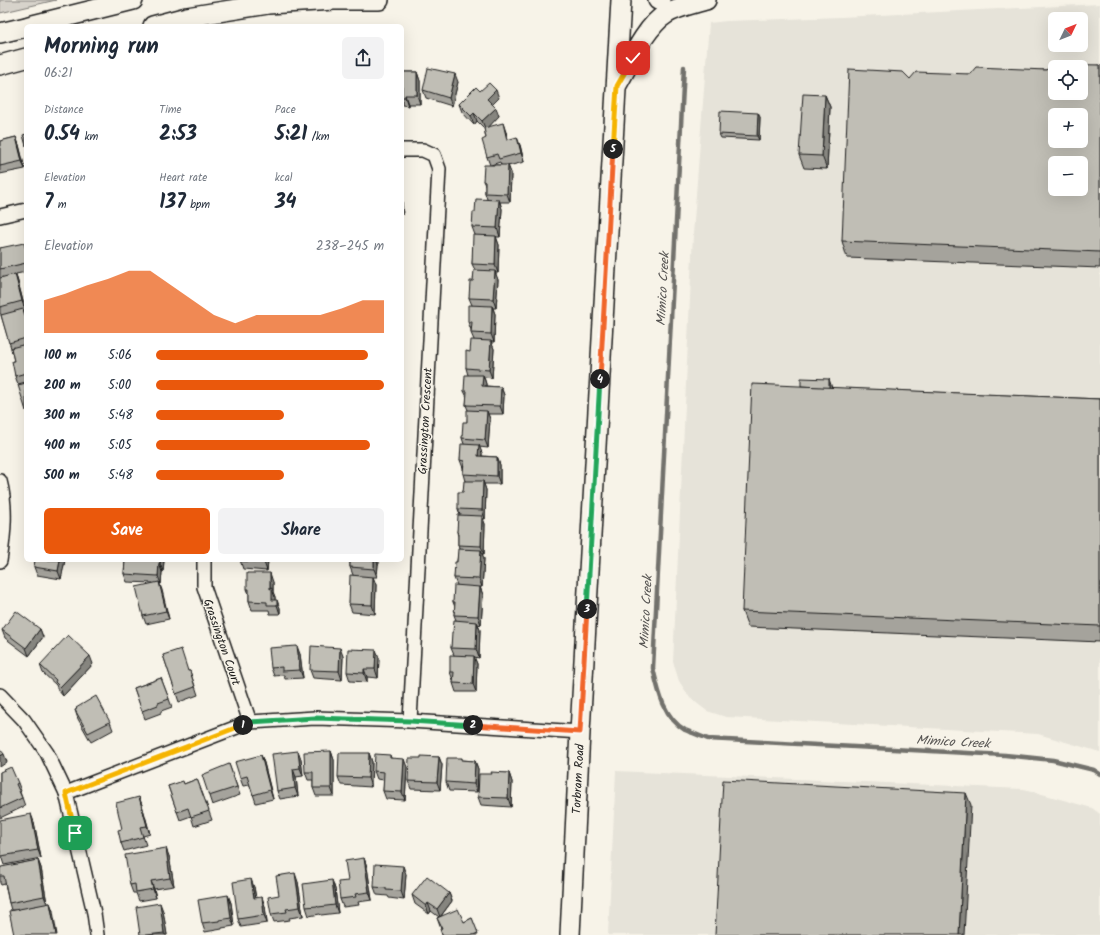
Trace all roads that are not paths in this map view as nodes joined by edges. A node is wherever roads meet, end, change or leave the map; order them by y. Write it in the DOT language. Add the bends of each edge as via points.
graph roads {
  1 [pos="133,0"];
  2 [pos="379,0"];
  3 [pos="622,0"];
  4 [pos="706,0"];
  5 [pos="37,24"];
  6 [pos="161,24"];
  7 [pos="24,27"];
  8 [pos="0,33"];
  9 [pos="24,59"];
  10 [pos="0,65"];
  11 [pos="617,86"];
  12 [pos="404,150"];
  13 [pos="24,210"];
  14 [pos="0,216"];
  15 [pos="0,481"];
  16 [pos="0,561"];
  17 [pos="204,562"];
  18 [pos="0,695"];
  19 [pos="410,721"];
  20 [pos="250,722"];
  21 [pos="580,732"];
  22 [pos="66,793"];
  23 [pos="98,935"];
  24 [pos="570,935"];
  1 -- 5 [label="main road"];
  2 -- 6 [label="main road" via="268,4 187,17"];
  3 -- 11 [label="main road, Torbram Road"];
  4 -- 11 [label="main road" via="666,14 657,21 649,30"];
  7 -- 8 [label="main road"];
  9 -- 10 [label="main road"];
  11 -- 21 [label="main road, Torbram Road"];
  12 -- 19 [label="street, Grassington Crescent" via="423,150 434,154 439,169"];
  13 -- 14 [label="street"];
  15 -- 16 [label="street" via="3,493 4,530"];
  17 -- 20 [label="street, Grassington Court" via="204,587"];
  18 -- 22 [label="street" via="24,720 47,753"];
  19 -- 20 [label="street" via="315,718"];
  19 -- 21 [label="street"];
  20 -- 22 [label="street"];
  21 -- 24 [label="main road, Torbram Road"];
  22 -- 23 [label="street"];
}
